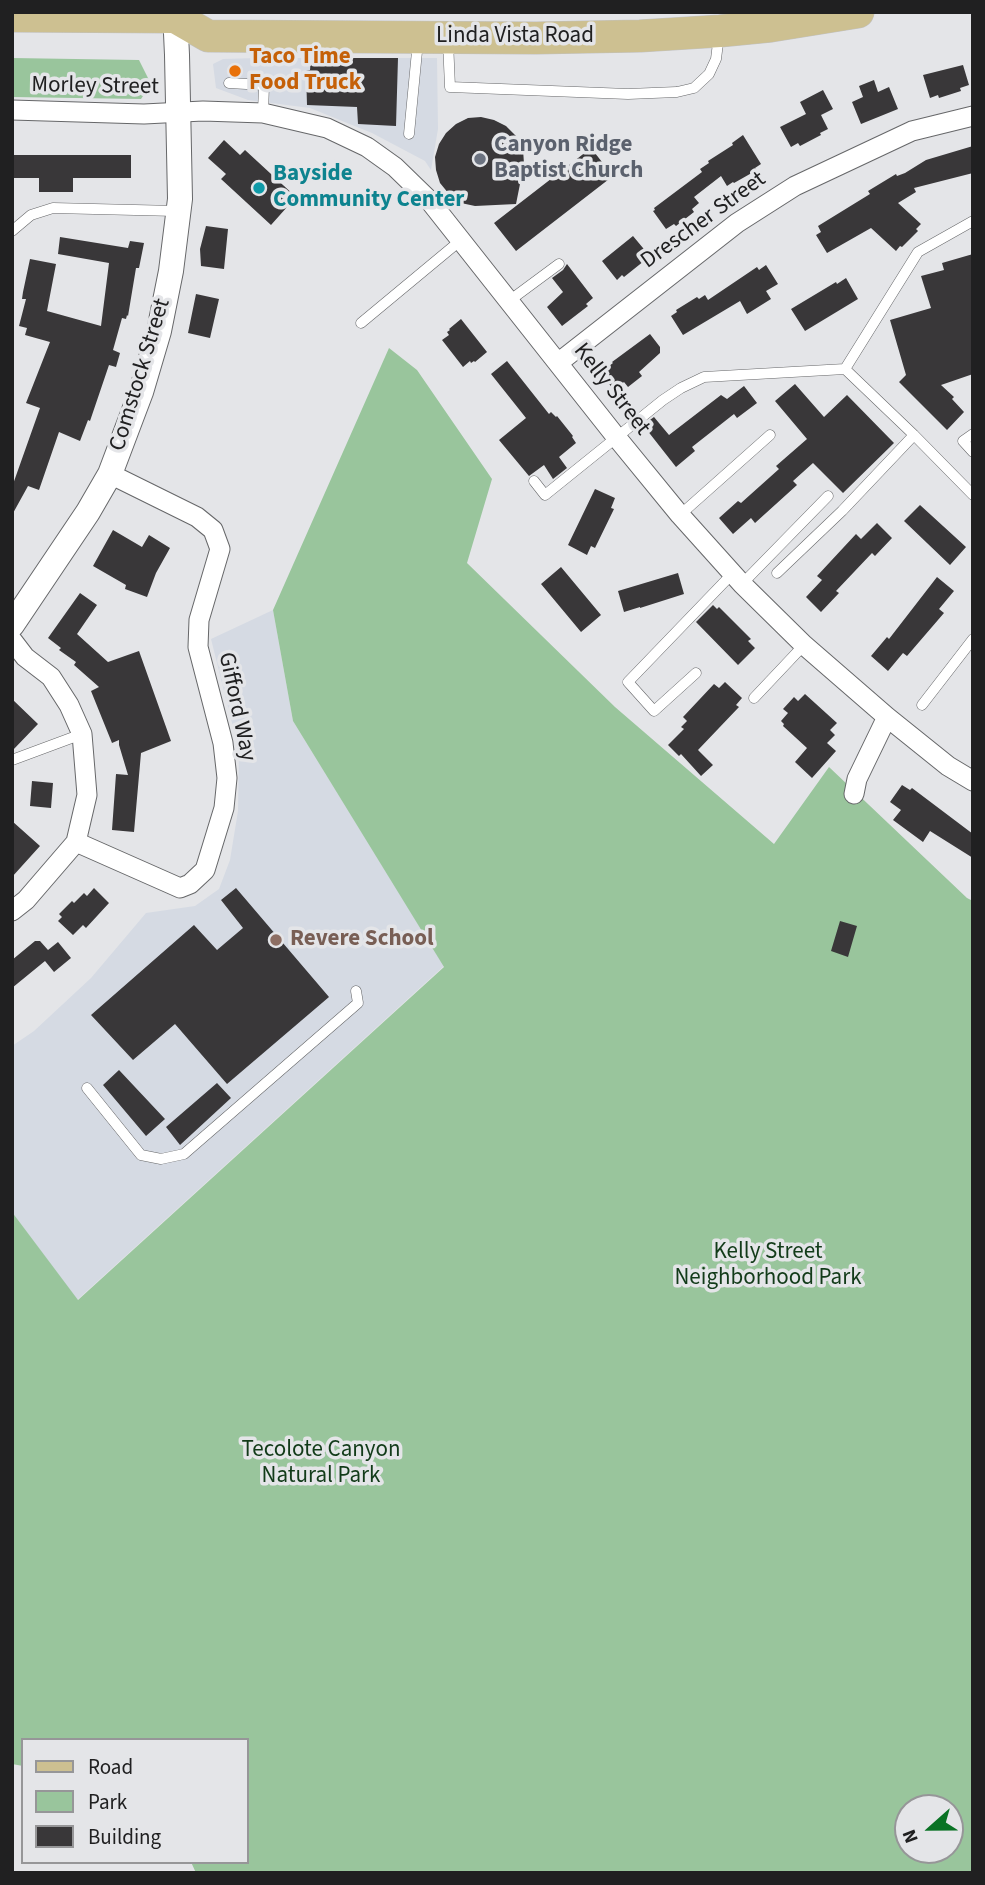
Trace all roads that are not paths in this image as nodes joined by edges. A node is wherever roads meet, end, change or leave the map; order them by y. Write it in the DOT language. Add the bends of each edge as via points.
graph roads {
  1 [pos="858,12"];
  2 [pos="177,14"];
  3 [pos="12,16"];
  4 [pos="720,31"];
  5 [pos="433,37"];
  6 [pos="229,83"];
  7 [pos="12,110"];
  8 [pos="178,112"];
  9 [pos="262,113"];
  10 [pos="973,116"];
  11 [pos="409,134"];
  12 [pos="178,211"];
  13 [pos="973,221"];
  14 [pos="15,226"];
  15 [pos="461,240"];
  16 [pos="559,264"];
  17 [pos="509,300"];
  18 [pos="361,323"];
  19 [pos="558,363"];
  20 [pos="845,369"];
  21 [pos="973,434"];
  22 [pos="770,435"];
  23 [pos="914,435"];
  24 [pos="617,438"];
  25 [pos="973,452"];
  26 [pos="110,474"];
  27 [pos="534,481"];
  28 [pos="973,495"];
  29 [pos="828,496"];
  30 [pos="680,515"];
  31 [pos="777,573"];
  32 [pos="737,579"];
  33 [pos="12,625"];
  34 [pos="973,639"];
  35 [pos="12,640"];
  36 [pos="804,645"];
  37 [pos="696,673"];
  38 [pos="754,698"];
  39 [pos="922,705"];
  40 [pos="887,717"];
  41 [pos="82,734"];
  42 [pos="12,760"];
  43 [pos="973,781"];
  44 [pos="854,794"];
  45 [pos="76,842"];
  46 [pos="12,911"];
  47 [pos="356,991"];
  48 [pos="87,1088"];
  1 -- 4 [label="main road, Linda Vista Road"];
  2 -- 3 [label="main road, Linda Vista Road"];
  2 -- 5 [label="main road, Linda Vista Road" via="208,36"];
  2 -- 8 [label="street, Comstock Street"];
  4 -- 5 [label="main road, Linda Vista Road" via="614,37"];
  4 -- 5 [label="lane" via="716,59 694,88 628,94 450,87"];
  5 -- 11 [label="lane"];
  6 -- 9 [label="lane" via="264,85"];
  7 -- 8 [label="street, Morley Street"];
  8 -- 9 [label="street, Kelly Street"];
  8 -- 12 [label="street, Comstock Street"];
  9 -- 15 [label="street, Kelly Street" via="327,128 367,147 429,200"];
  10 -- 19 [label="street, Drescher Street" via="912,131 795,186 737,223"];
  12 -- 14 [label="lane" via="53,208"];
  12 -- 26 [label="street, Comstock Street" via="159,331"];
  13 -- 20 [label="lane" via="918,252"];
  15 -- 17 [label="street, Kelly Street"];
  15 -- 18 [label="lane"];
  16 -- 17 [label="lane"];
  17 -- 19 [label="street, Kelly Street"];
  19 -- 24 [label="street, Kelly Street"];
  20 -- 23 [label="lane"];
  20 -- 24 [label="lane" via="704,377 672,394"];
  21 -- 25 [label="lane" via="963,441"];
  22 -- 30 [label="lane"];
  23 -- 28 [label="lane"];
  23 -- 31 [label="lane"];
  24 -- 27 [label="lane" via="545,495"];
  24 -- 30 [label="street, Kelly Street"];
  26 -- 33 [label="street, Comstock Street"];
  26 -- 45 [label="street, Gifford Way" via="197,517 213,530 220,549 199,620 198,647 223,743 227,778 224,808 205,870 190,884 180,888"];
  29 -- 32 [label="lane"];
  30 -- 32 [label="street, Kelly Street"];
  32 -- 36 [label="street, Kelly Street"];
  32 -- 37 [label="lane" via="628,682 654,711"];
  34 -- 39 [label="lane"];
  35 -- 41 [label="street" via="51,677"];
  36 -- 38 [label="lane"];
  36 -- 40 [label="street, Kelly Street"];
  40 -- 43 [label="street, Kelly Street"];
  40 -- 44 [label="street"];
  41 -- 42 [label="lane"];
  41 -- 45 [label="street" via="88,795"];
  45 -- 46 [label="street"];
  47 -- 48 [label="lane" via="358,1003 184,1154 161,1159 141,1155"];
}
